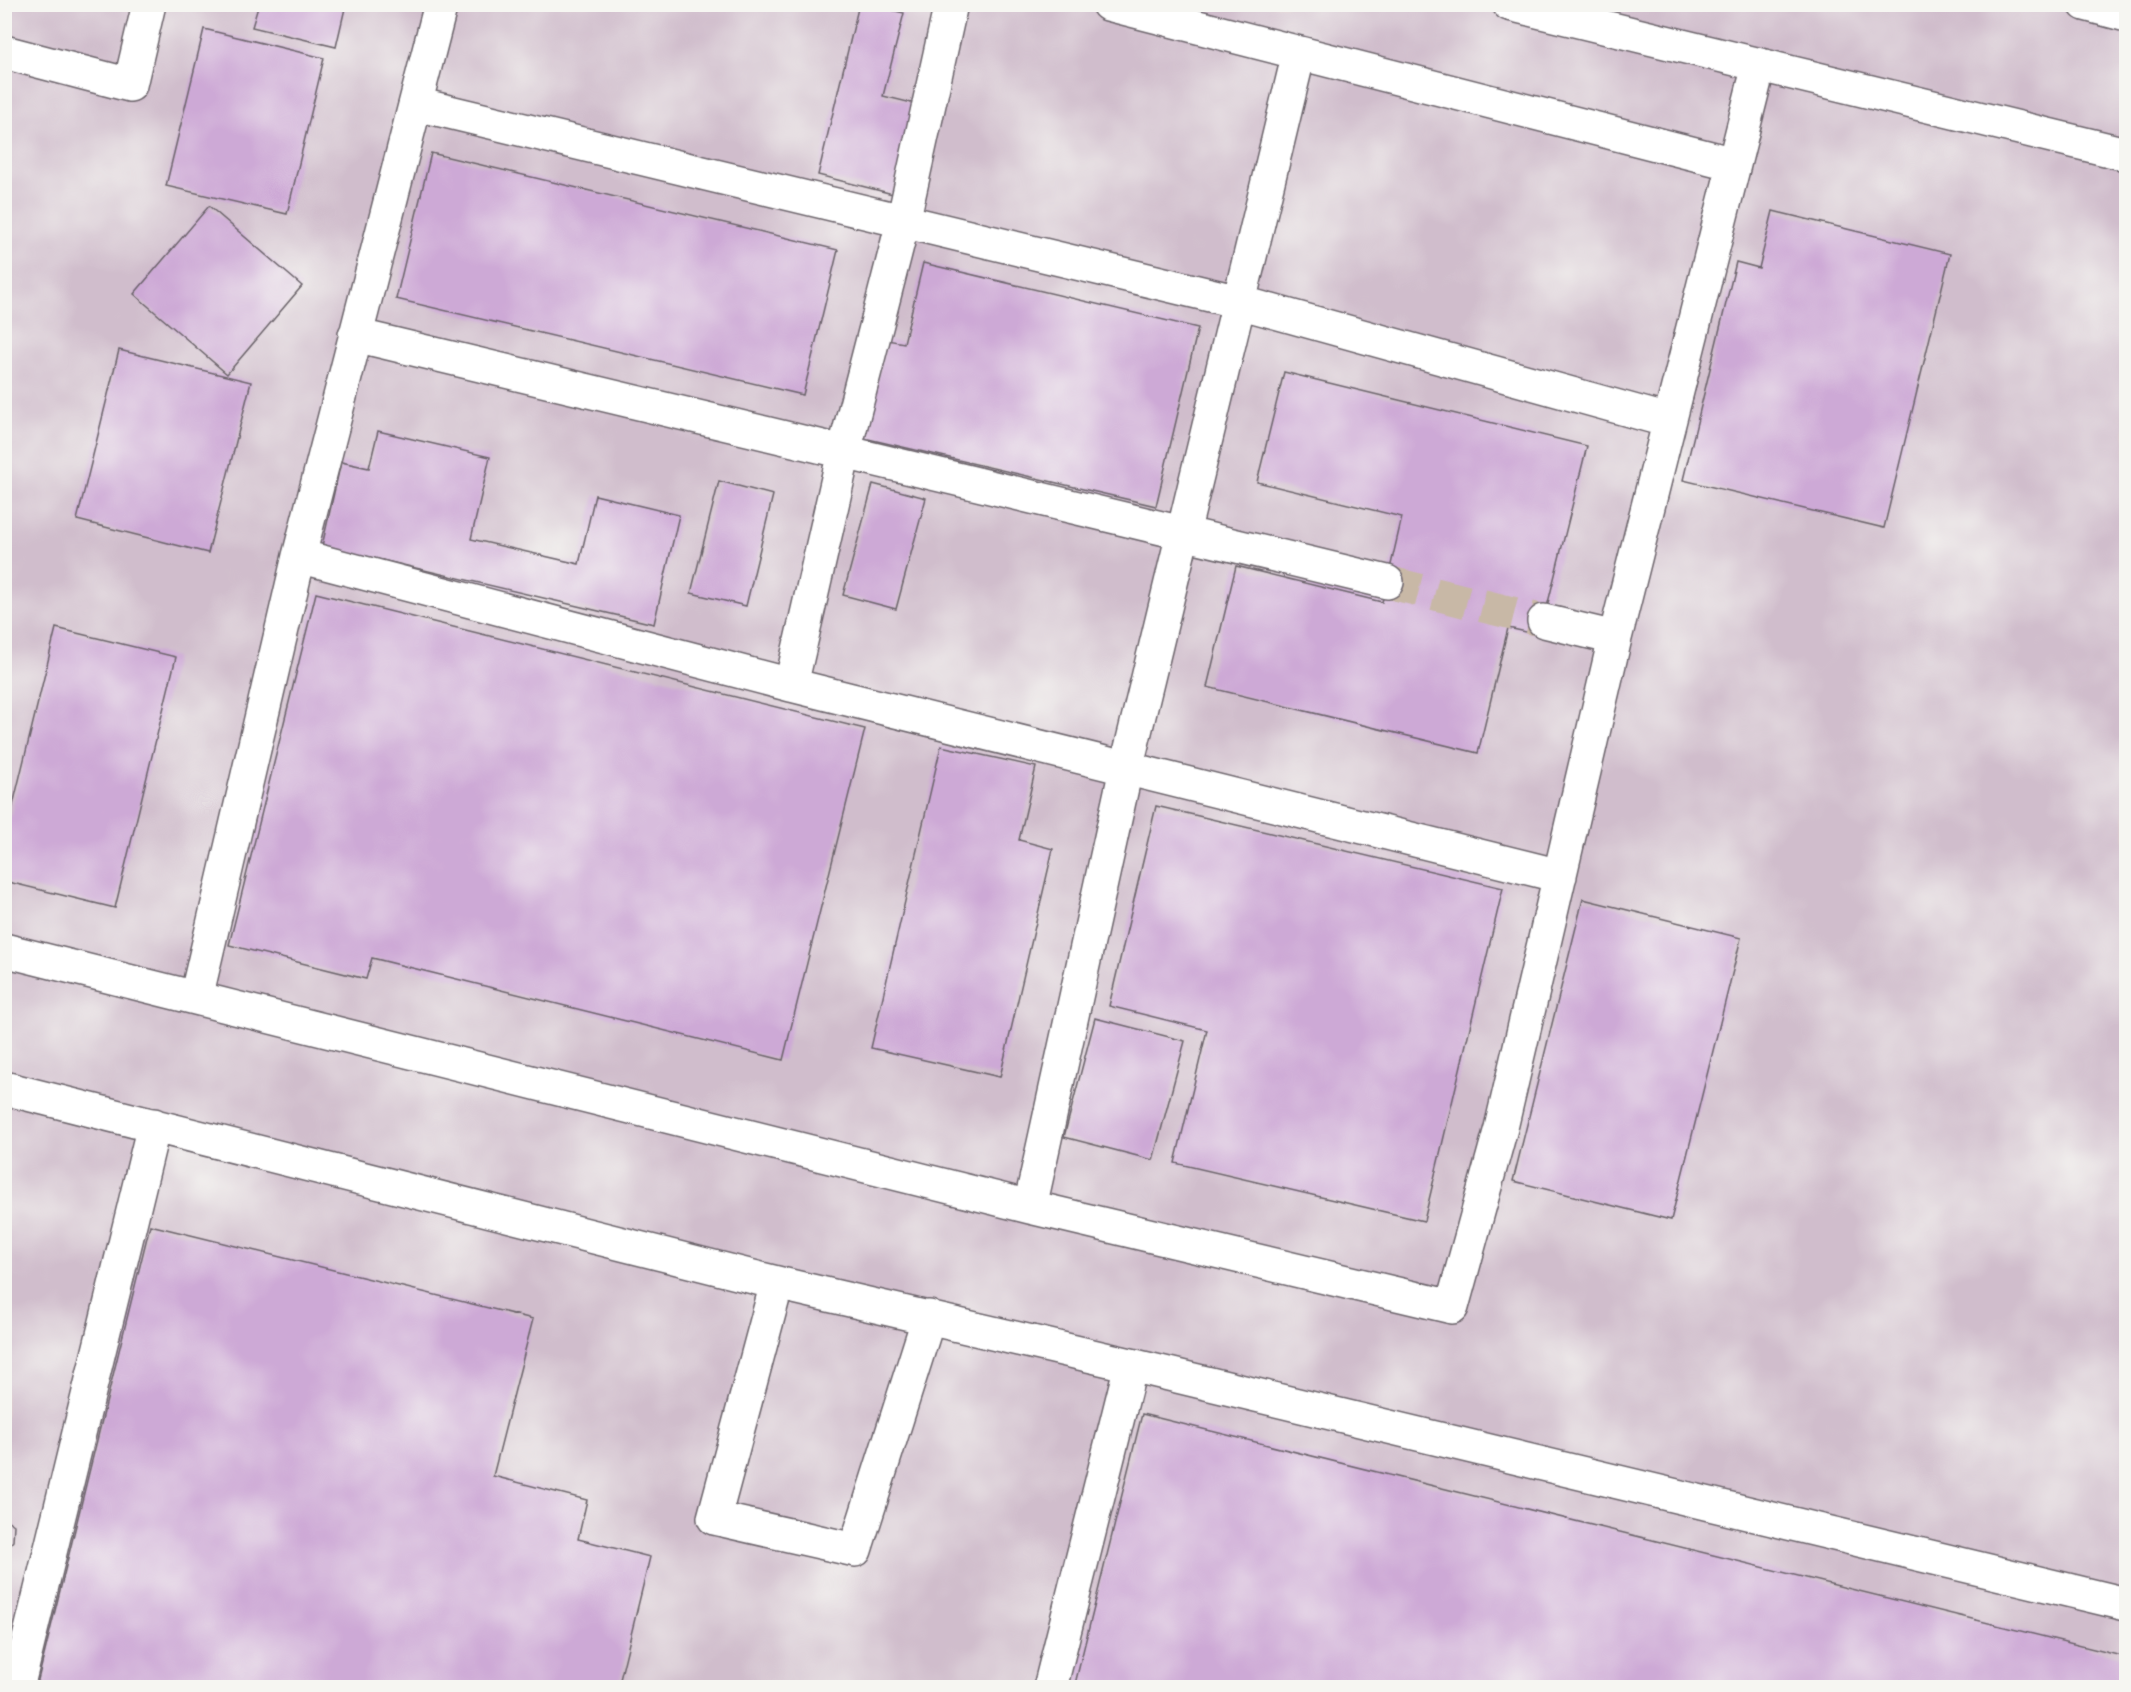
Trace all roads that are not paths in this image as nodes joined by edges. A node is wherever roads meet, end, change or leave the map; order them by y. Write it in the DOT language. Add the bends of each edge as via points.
graph roads {
  1 [pos="149,4"];
  2 [pos="441,4"];
  3 [pos="951,4"];
  4 [pos="1108,4"];
  5 [pos="1509,4"];
  6 [pos="2085,4"];
  7 [pos="2125,4"];
  8 [pos="1594,15"];
  9 [pos="4,52"];
  10 [pos="1299,53"];
  11 [pos="1759,65"];
  12 [pos="416,104"];
  13 [pos="2127,154"];
  14 [pos="1734,164"];
  15 [pos="903,222"];
  16 [pos="1239,302"];
  17 [pos="355,335"];
  18 [pos="1669,421"];
  19 [pos="844,452"];
  20 [pos="1183,532"];
  21 [pos="299,556"];
  22 [pos="1386,582"];
  23 [pos="1544,621"];
  24 [pos="1615,638"];
  25 [pos="791,685"];
  26 [pos="1126,769"];
  27 [pos="1560,876"];
  28 [pos="4,950"];
  29 [pos="196,998"];
  30 [pos="4,1088"];
  31 [pos="154,1125"];
  32 [pos="1030,1207"];
  33 [pos="777,1283"];
  34 [pos="929,1317"];
  35 [pos="1131,1365"];
  36 [pos="2127,1604"];
  37 [pos="17,1688"];
  38 [pos="1050,1688"];
  1 -- 9 [label="street" via="130,84"];
  2 -- 12 [label="street"];
  3 -- 15 [label="street"];
  4 -- 10 [label="street"];
  5 -- 8 [label="street"];
  6 -- 7 [label="street" via="2123,14"];
  8 -- 11 [label="street"];
  10 -- 14 [label="street"];
  10 -- 16 [label="street"];
  11 -- 13 [label="street"];
  11 -- 14 [label="street"];
  12 -- 15 [label="street"];
  12 -- 17 [label="street"];
  14 -- 18 [label="street"];
  15 -- 16 [label="street"];
  15 -- 19 [label="street"];
  16 -- 18 [label="street"];
  16 -- 20 [label="street"];
  17 -- 19 [label="street"];
  17 -- 21 [label="street"];
  18 -- 24 [label="street"];
  19 -- 20 [label="street"];
  19 -- 25 [label="street"];
  20 -- 22 [label="street"];
  20 -- 26 [label="street"];
  21 -- 25 [label="street"];
  21 -- 29 [label="street"];
  23 -- 24 [label="street"];
  24 -- 27 [label="street"];
  25 -- 26 [label="street"];
  26 -- 27 [label="street"];
  26 -- 32 [label="street"];
  27 -- 32 [label="street" via="1501,1128 1452,1307"];
  28 -- 29 [label="street"];
  29 -- 32 [label="street"];
  30 -- 31 [label="street"];
  31 -- 33 [label="street"];
  31 -- 37 [label="street"];
  33 -- 34 [label="street"];
  33 -- 34 [label="street" via="714,1518 844,1548 855,1550"];
  34 -- 35 [label="street"];
  35 -- 36 [label="street"];
  35 -- 38 [label="street"];
}
